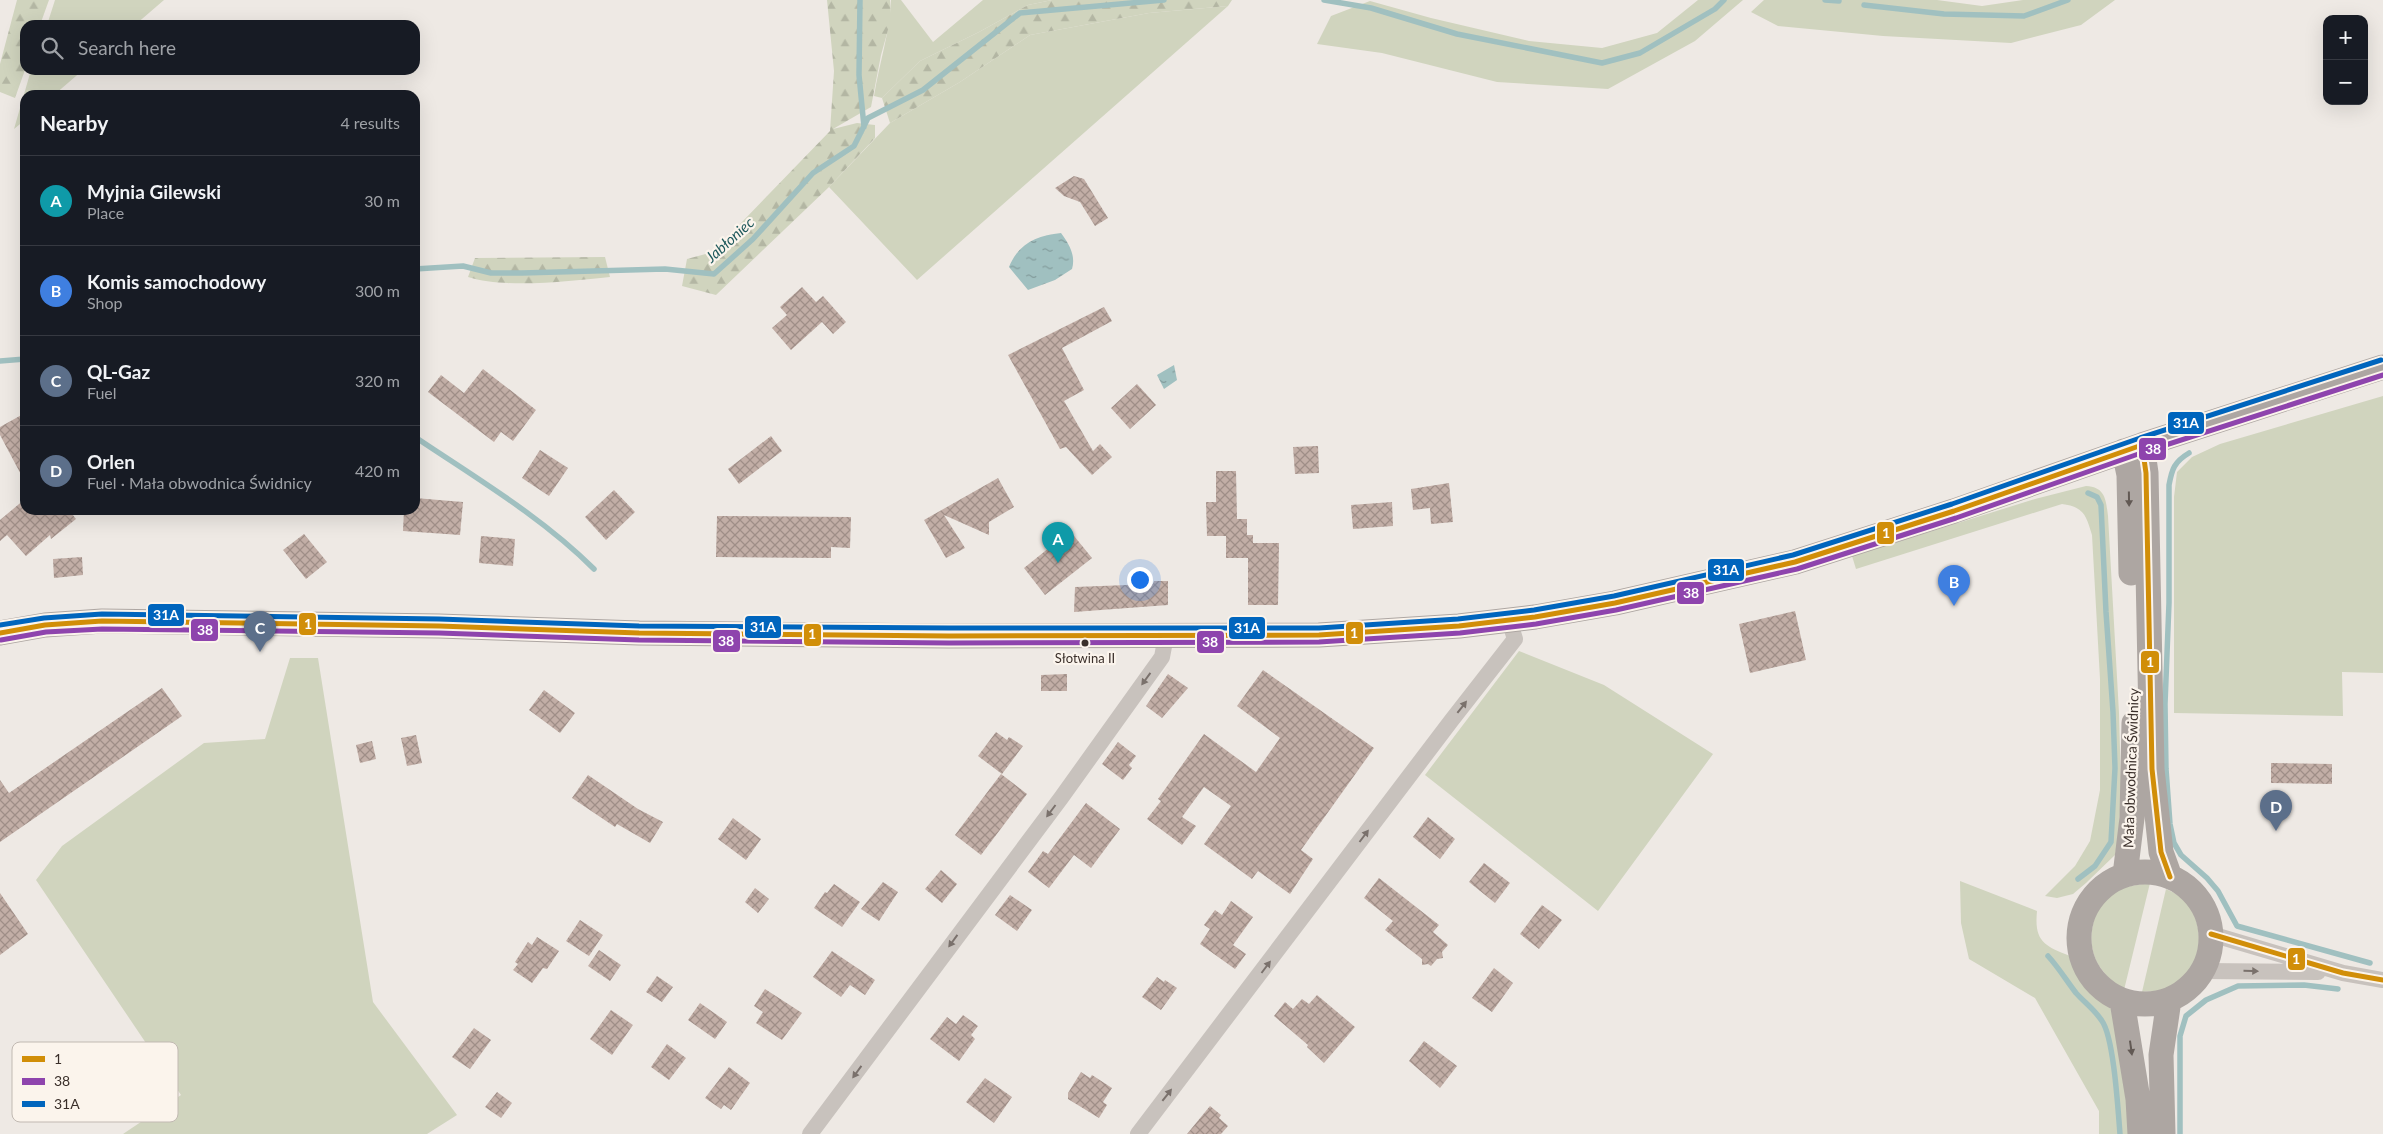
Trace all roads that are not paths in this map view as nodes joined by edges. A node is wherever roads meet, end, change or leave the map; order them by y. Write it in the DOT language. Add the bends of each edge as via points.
graph roads {
  1 [pos="2383,367"];
  2 [pos="2133,448"];
  3 [pos="1512,630"];
  4 [pos="0,633"];
  5 [pos="1166,636"];
  6 [pos="2125,875"];
  7 [pos="2170,877"];
  8 [pos="2211,934"];
  9 [pos="2202,971"];
  10 [pos="2343,973"];
  11 [pos="2383,980"];
  12 [pos="2122,1000"];
  13 [pos="2169,1000"];
  14 [pos="810,1134"];
  15 [pos="1138,1134"];
  16 [pos="2140,1134"];
  17 [pos="2163,1134"];
  1 -- 2 [label="main road"];
  2 -- 3 [label="main road" via="1954,511 1786,564"];
  2 -- 6 [label="main road, Mała obwodnica Świdnicy, one-way" via="2129,475 2134,736 2132,818"];
  2 -- 7 [label="main road, Mała obwodnica Świdnicy" via="2146,473 2152,769 2161,852"];
  3 -- 5 [label="main road"];
  15 -- 3 [label="street, one-way" via="1451,721"];
  4 -- 5 [label="main road" via="45,625 102,621 439,626 639,633"];
  5 -- 14 [label="street, one-way" via="1162,657"];
  6 -- 7 [label="main road" via="2152,872"];
  6 -- 12 [label="main road" via="2109,882 2095,894 2082,916 2078,934 2080,952 2090,977 2110,995"];
  7 -- 8 [label="main road" via="2194,894 2203,906"];
  8 -- 9 [label="main road" via="2210,953"];
  8 -- 10 [label="street"];
  9 -- 10 [label="street, one-way"];
  9 -- 13 [label="main road" via="2182,993"];
  10 -- 11 [label="street"];
  12 -- 13 [label="main road" via="2146,1004"];
  12 -- 16 [label="main road, one-way" via="2138,1099"];
  13 -- 17 [label="main road" via="2161,1055"];
}
